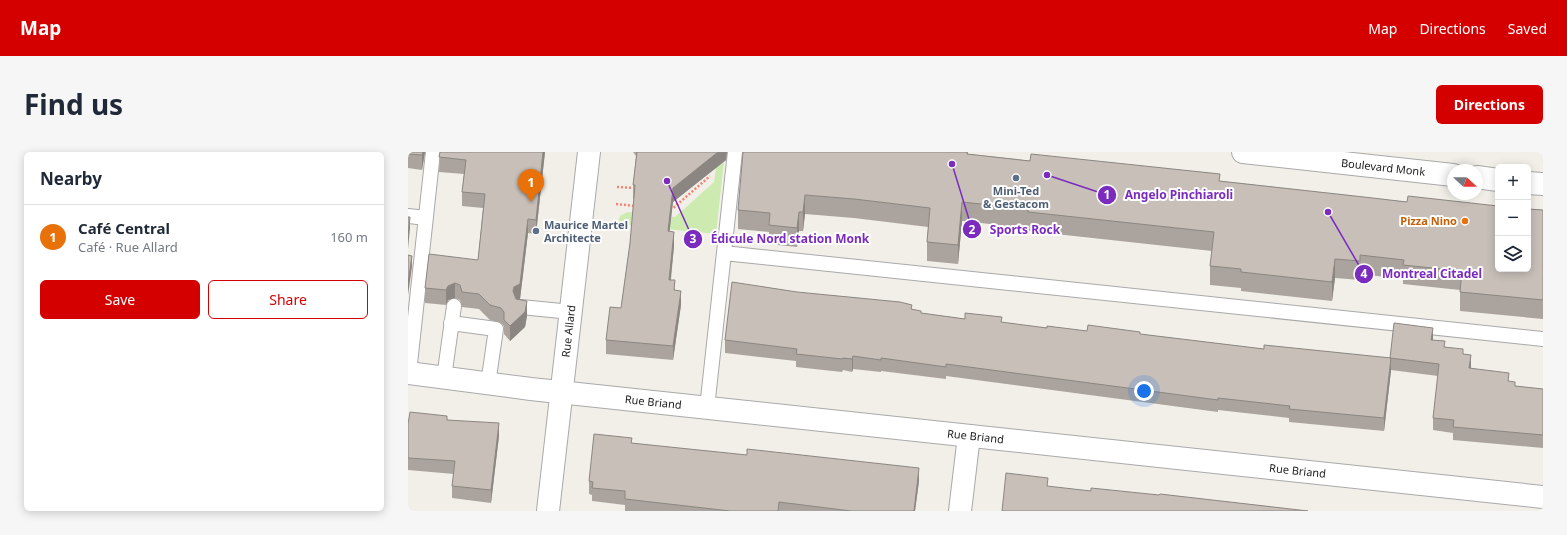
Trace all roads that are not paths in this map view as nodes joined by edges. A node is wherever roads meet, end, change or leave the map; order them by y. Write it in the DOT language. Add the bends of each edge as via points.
graph roads {
  1 [pos="433,152"];
  2 [pos="589,152"];
  3 [pos="735,152"];
  4 [pos="1243,152"];
  5 [pos="1447,174"];
  6 [pos="1483,178"];
  7 [pos="1495,180"];
  8 [pos="1531,183"];
  9 [pos="1543,184"];
  10 [pos="408,216"];
  11 [pos="426,218"];
  12 [pos="724,253"];
  13 [pos="454,306"];
  14 [pos="521,307"];
  15 [pos="571,312"];
  16 [pos="451,323"];
  17 [pos="1543,339"];
  18 [pos="408,373"];
  19 [pos="444,378"];
  20 [pos="488,384"];
  21 [pos="562,392"];
  22 [pos="707,408"];
  23 [pos="969,436"];
  24 [pos="1543,497"];
  25 [pos="548,511"];
  26 [pos="960,511"];
  1 -- 11 [label="lane"];
  2 -- 15 [label="street, Rue Allard"];
  3 -- 12 [label="lane"];
  4 -- 5 [label="street, Boulevard Monk"];
  6 -- 7 [label="street"];
  8 -- 9 [label="street"];
  10 -- 11 [label="lane"];
  11 -- 18 [label="lane"];
  12 -- 17 [label="lane"];
  12 -- 22 [label="lane"];
  13 -- 16 [label="lane"];
  14 -- 15 [label="lane"];
  15 -- 21 [label="street, Rue Allard"];
  16 -- 19 [label="lane"];
  16 -- 20 [label="lane" via="496,329"];
  18 -- 19 [label="street, Rue Briand"];
  19 -- 20 [label="street, Rue Briand"];
  20 -- 21 [label="street, Rue Briand"];
  21 -- 22 [label="street, Rue Briand"];
  21 -- 25 [label="street, Rue Allard"];
  22 -- 23 [label="street, Rue Briand"];
  23 -- 24 [label="street, Rue Briand"];
  23 -- 26 [label="street"];
}
